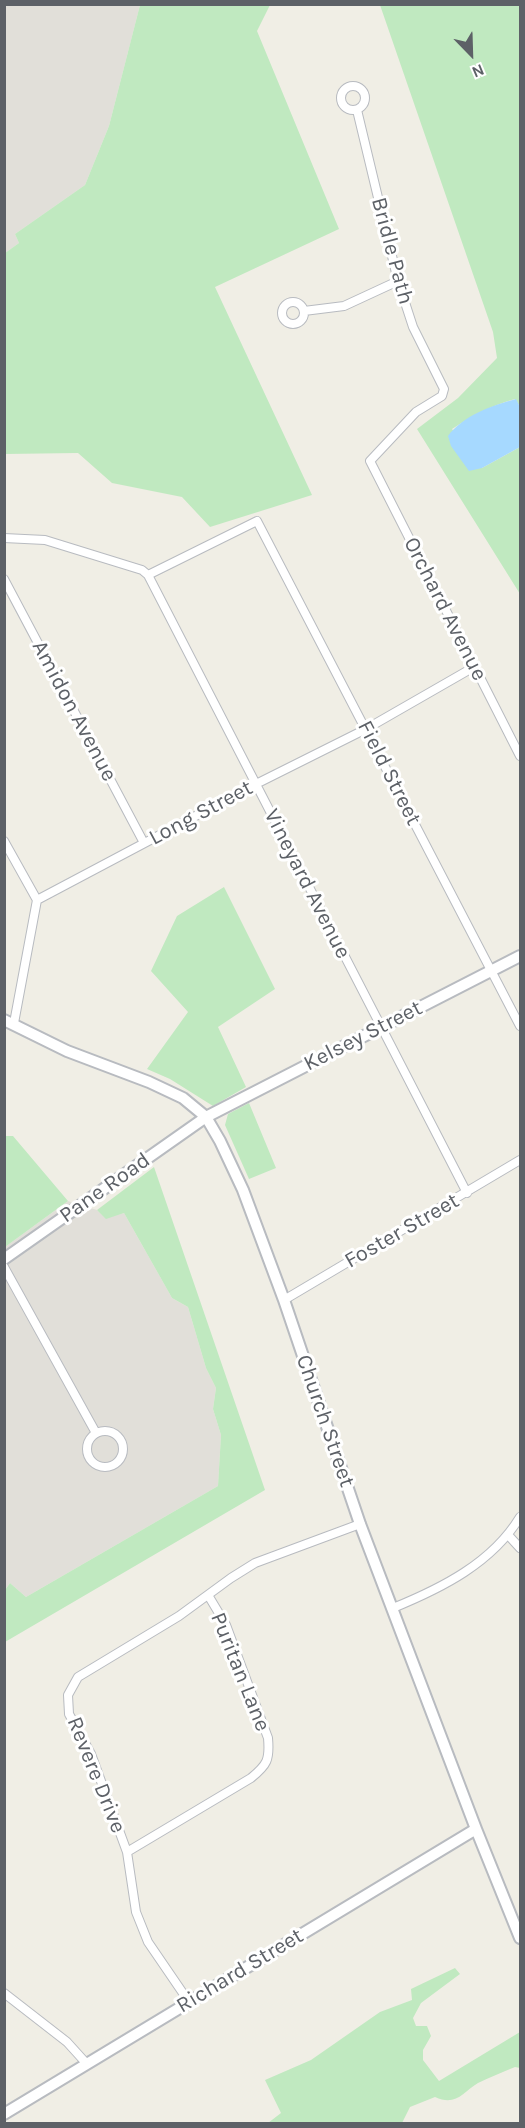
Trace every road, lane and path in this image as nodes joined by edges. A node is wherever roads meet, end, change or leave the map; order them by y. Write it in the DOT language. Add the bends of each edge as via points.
graph roads {
  1 [pos="357,110"];
  2 [pos="398,281"];
  3 [pos="304,311"];
  4 [pos="370,461"];
  5 [pos="4,538"];
  6 [pos="148,575"];
  7 [pos="4,579"];
  8 [pos="474,667"];
  9 [pos="366,729"];
  10 [pos="520,756"];
  11 [pos="256,784"];
  12 [pos="4,841"];
  13 [pos="144,843"];
  14 [pos="37,900"];
  15 [pos="520,956"];
  16 [pos="492,970"];
  17 [pos="9,1022"];
  18 [pos="380,1026"];
  19 [pos="520,1026"];
  20 [pos="206,1117"];
  21 [pos="520,1160"];
  22 [pos="467,1193"];
  23 [pos="4,1258"];
  24 [pos="4,1267"];
  25 [pos="284,1300"];
  26 [pos="96,1433"];
  27 [pos="520,1517"];
  28 [pos="360,1524"];
  29 [pos="509,1536"];
  30 [pos="520,1548"];
  31 [pos="208,1595"];
  32 [pos="393,1608"];
  33 [pos="476,1829"];
  34 [pos="127,1852"];
  35 [pos="520,1938"];
  36 [pos="4,1993"];
  37 [pos="189,2002"];
  38 [pos="86,2063"];
  39 [pos="4,2114"];
  1 -- 2 [label="street, Bridle Path"];
  2 -- 3 [label="street" via="344,306"];
  2 -- 4 [label="street, Bridle Path" via="413,327 444,393 416,412"];
  4 -- 8 [label="street, Orchard Avenue"];
  5 -- 6 [label="street" via="45,540"];
  6 -- 9 [label="street, Field Street" via="257,521"];
  6 -- 11 [label="street, Vineyard Avenue"];
  7 -- 13 [label="street, Amidon Avenue"];
  8 -- 9 [label="street, Long Street"];
  8 -- 10 [label="street, Orchard Avenue"];
  9 -- 11 [label="street, Long Street"];
  9 -- 16 [label="street, Field Street"];
  11 -- 13 [label="street, Long Street"];
  11 -- 18 [label="street, Vineyard Avenue"];
  12 -- 14 [label="street"];
  13 -- 14 [label="street, Long Street"];
  14 -- 17 [label="street"];
  15 -- 16 [label="street, Kelsey Street"];
  16 -- 18 [label="street, Kelsey Street"];
  16 -- 19 [label="street, Field Street"];
  17 -- 20 [label="street, Church Street" via="67,1051 183,1098"];
  18 -- 20 [label="street, Kelsey Street"];
  18 -- 22 [label="street, Vineyard Avenue"];
  20 -- 23 [label="street, Pane Road"];
  20 -- 25 [label="street, Church Street" via="243,1190"];
  21 -- 22 [label="street, Foster Street"];
  22 -- 25 [label="street, Foster Street"];
  24 -- 26 [label="street"];
  25 -- 28 [label="street, Church Street"];
  26 -- 26 [label="street" via="87,1447 89,1457 102,1467 116,1463 123,1451 121,1440 111,1432"];
  27 -- 29 [label="street"];
  28 -- 31 [label="street, Revere Drive" via="255,1563"];
  28 -- 32 [label="street, Church Street"];
  29 -- 30 [label="street"];
  29 -- 32 [label="street" via="465,1573"];
  31 -- 34 [label="street, Revere Drive" via="179,1617 78,1677 68,1695 69,1714 91,1754"];
  31 -- 34 [label="street, Puritan Lane" via="226,1624 269,1753 264,1767 250,1778"];
  32 -- 33 [label="street, Church Street"];
  33 -- 35 [label="street, Church Street"];
  33 -- 37 [label="street, Richard Street"];
  34 -- 37 [label="street, Revere Drive" via="136,1912 148,1942"];
  36 -- 38 [label="street" via="67,2042"];
  37 -- 38 [label="street, Richard Street"];
  38 -- 39 [label="street, Richard Street"];
}
